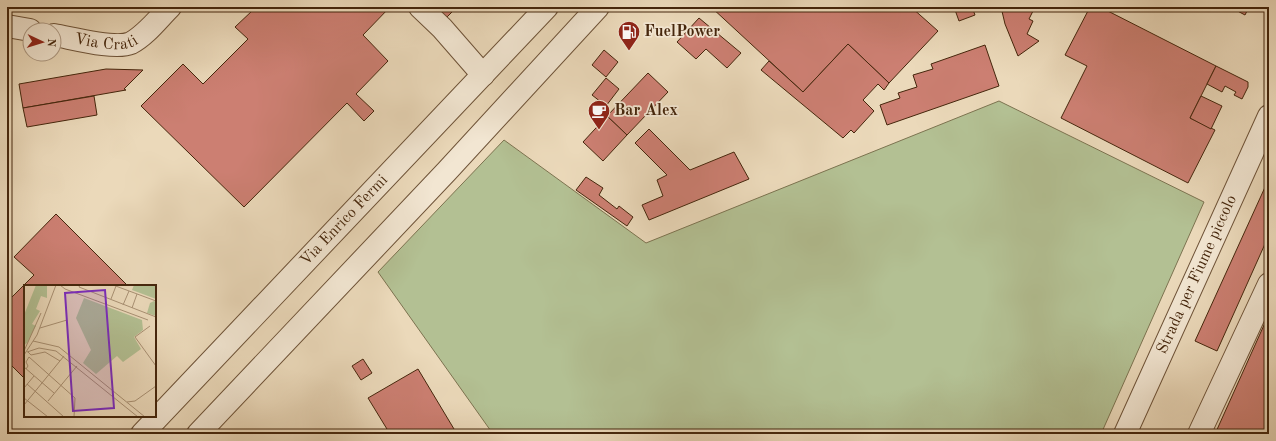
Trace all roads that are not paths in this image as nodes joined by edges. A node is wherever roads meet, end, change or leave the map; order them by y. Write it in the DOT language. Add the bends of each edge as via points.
graph roads {
  1 [pos="170,7"];
  2 [pos="420,7"];
  3 [pos="547,7"];
  4 [pos="598,7"];
  5 [pos="7,26"];
  6 [pos="22,29"];
  7 [pos="62,36"];
  8 [pos="483,75"];
  9 [pos="1269,116"];
  10 [pos="1269,284"];
  11 [pos="142,434"];
  12 [pos="198,434"];
  13 [pos="1125,434"];
  14 [pos="1199,434"];
  1 -- 7 [label="street, Via Crati" via="142,35 129,44 111,45"];
  2 -- 8 [label="street"];
  3 -- 8 [label="street, Via Enrico Fermi"];
  4 -- 12 [label="street"];
  5 -- 6 [label="street"];
  8 -- 11 [label="street, Via Enrico Fermi"];
  9 -- 13 [label="street, Strada per Fiume piccolo"];
  10 -- 14 [label="street"];
}
